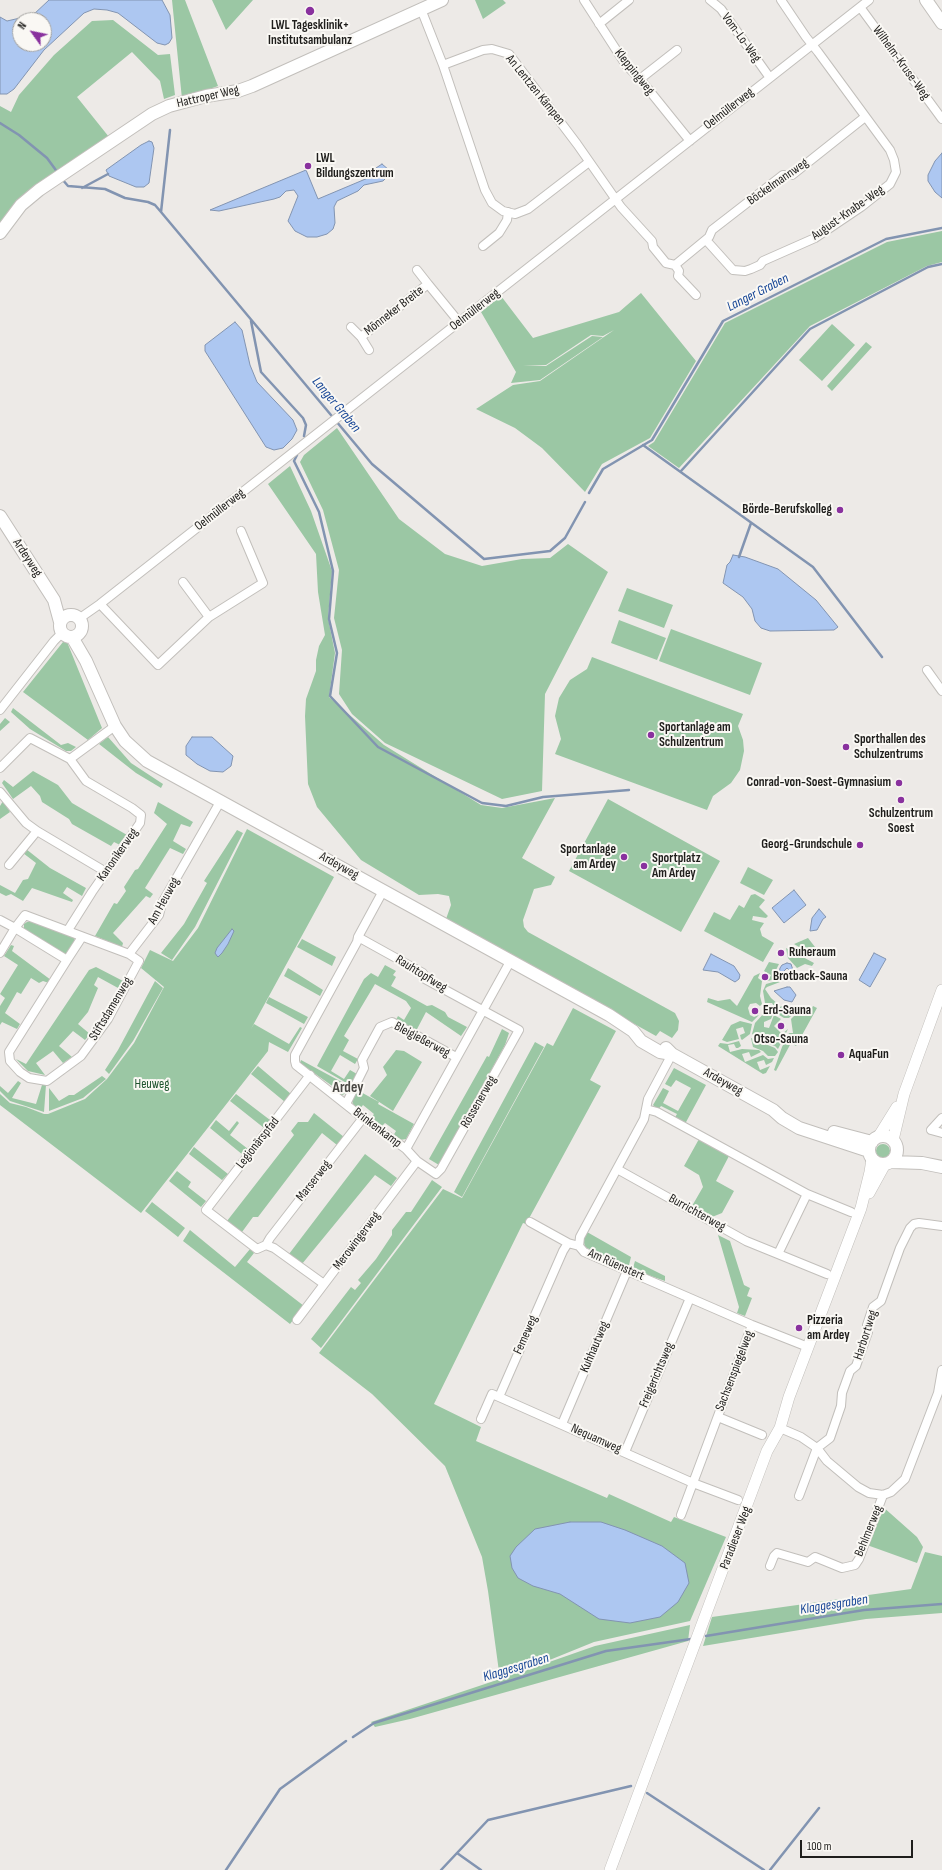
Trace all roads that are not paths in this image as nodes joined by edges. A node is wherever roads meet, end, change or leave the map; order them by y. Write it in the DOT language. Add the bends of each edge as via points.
graph roads {
  1 [pos="442,0"];
  2 [pos="584,0"];
  3 [pos="629,0"];
  4 [pos="710,0"];
  5 [pos="781,0"];
  6 [pos="869,0"];
  7 [pos="926,0"];
  8 [pos="860,7"];
  9 [pos="421,9"];
  10 [pos="942,23"];
  11 [pos="598,24"];
  12 [pos="812,44"];
  13 [pos="677,50"];
  14 [pos="443,65"];
  15 [pos="770,78"];
  16 [pos="640,79"];
  17 [pos="865,117"];
  18 [pos="942,119"];
  19 [pos="690,141"];
  20 [pos="588,162"];
  21 [pos="616,198"];
  22 [pos="508,212"];
  23 [pos="0,233"];
  24 [pos="706,240"];
  25 [pos="483,246"];
  26 [pos="675,265"];
  27 [pos="417,270"];
  28 [pos="428,284"];
  29 [pos="696,295"];
  30 [pos="459,322"];
  31 [pos="351,327"];
  32 [pos="361,337"];
  33 [pos="369,350"];
  34 [pos="0,516"];
  35 [pos="241,531"];
  36 [pos="183,582"];
  37 [pos="54,600"];
  38 [pos="100,604"];
  39 [pos="75,616"];
  40 [pos="209,617"];
  41 [pos="69,631"];
  42 [pos="927,670"];
  43 [pos="942,691"];
  44 [pos="0,710"];
  45 [pos="115,726"];
  46 [pos="70,759"];
  47 [pos="0,768"];
  48 [pos="0,792"];
  49 [pos="220,802"];
  50 [pos="37,831"];
  51 [pos="9,865"];
  52 [pos="106,872"];
  53 [pos="383,891"];
  54 [pos="0,920"];
  55 [pos="15,928"];
  56 [pos="68,930"];
  57 [pos="82,937"];
  58 [pos="358,937"];
  59 [pos="0,954"];
  60 [pos="129,954"];
  61 [pos="67,960"];
  62 [pos="511,960"];
  63 [pos="942,990"];
  64 [pos="484,1010"];
  65 [pos="672,1054"];
  66 [pos="456,1057"];
  67 [pos="310,1076"];
  68 [pos="904,1094"];
  69 [pos="346,1104"];
  70 [pos="646,1109"];
  71 [pos="363,1118"];
  72 [pos="942,1118"];
  73 [pos="942,1133"];
  74 [pos="895,1143"];
  75 [pos="873,1147"];
  76 [pos="406,1149"];
  77 [pos="417,1161"];
  78 [pos="888,1163"];
  79 [pos="922,1163"];
  80 [pos="942,1166"];
  81 [pos="617,1169"];
  82 [pos="807,1194"];
  83 [pos="856,1210"];
  84 [pos="530,1222"];
  85 [pos="942,1226"];
  86 [pos="568,1243"];
  87 [pos="266,1245"];
  88 [pos="579,1246"];
  89 [pos="778,1254"];
  90 [pos="627,1271"];
  91 [pos="827,1274"];
  92 [pos="324,1284"];
  93 [pos="690,1298"];
  94 [pos="297,1320"];
  95 [pos="752,1325"];
  96 [pos="808,1347"];
  97 [pos="942,1370"];
  98 [pos="499,1397"];
  99 [pos="718,1417"];
  100 [pos="481,1419"];
  101 [pos="562,1424"];
  102 [pos="780,1428"];
  103 [pos="762,1435"];
  104 [pos="817,1448"];
  105 [pos="624,1452"];
  106 [pos="693,1484"];
  107 [pos="883,1495"];
  108 [pos="799,1496"];
  109 [pos="738,1500"];
  110 [pos="681,1515"];
  111 [pos="770,1566"];
  112 [pos="610,1870"];
  1 -- 9 [label="main road, Hattroper Weg"];
  2 -- 11 [label="street, Kleppingweg"];
  3 -- 11 [label="street"];
  4 -- 15 [label="street, Vom-Lo-Weg" via="720,9"];
  5 -- 12 [label="street, August-Knabe-Weg"];
  6 -- 8 [label="street, Oelmüllerweg"];
  7 -- 10 [label="main road"];
  8 -- 12 [label="street, Oelmüllerweg"];
  8 -- 18 [label="street, Wilhelm-Kruse-Weg"];
  9 -- 14 [label="street"];
  9 -- 23 [label="main road, Hattroper Weg" via="252,86 165,107 140,121 51,182 21,205"];
  11 -- 16 [label="street, Kleppingweg" via="626,65"];
  12 -- 15 [label="street, Oelmüllerweg"];
  12 -- 17 [label="street, August-Knabe-Weg"];
  13 -- 16 [label="street"];
  14 -- 20 [label="street, An Lentzen Kämpen" via="482,50 492,49 509,54 573,138"];
  14 -- 22 [label="street" via="485,190 492,203"];
  15 -- 19 [label="street, Oelmüllerweg"];
  16 -- 19 [label="street, Kleppingweg"];
  17 -- 24 [label="street, Böckelmannweg" via="792,175 783,175 712,230"];
  17 -- 24 [label="street, August-Knabe-Weg" via="890,150 894,160 896,172 890,184 815,238 745,270 733,270 729,267"];
  19 -- 21 [label="street, Oelmüllerweg"];
  20 -- 21 [label="street, An Lentzen Kämpen"];
  20 -- 22 [label="street" via="528,209 515,214"];
  21 -- 26 [label="street" via="652,241 666,263"];
  21 -- 30 [label="street, Oelmüllerweg"];
  22 -- 25 [label="street" via="507,220 499,232"];
  24 -- 26 [label="street, Böckelmannweg"];
  26 -- 29 [label="street" via="679,271 678,276"];
  27 -- 28 [label="street, Mönneker Breite"];
  28 -- 30 [label="street, Mönneker Breite"];
  28 -- 32 [label="street, Mönneker Breite"];
  30 -- 38 [label="street, Oelmüllerweg"];
  31 -- 32 [label="street, Mönneker Breite"];
  32 -- 33 [label="street, Mönneker Breite"];
  34 -- 37 [label="main road, Ardeyweg"];
  35 -- 40 [label="street" via="263,583"];
  36 -- 40 [label="street"];
  37 -- 39 [label="main road, Ardeyweg"];
  37 -- 41 [label="main road, Ardeyweg"];
  38 -- 39 [label="street, Oelmüllerweg"];
  38 -- 40 [label="street" via="158,665"];
  39 -- 41 [label="main road" via="82,624"];
  39 -- 41 [label="main road, Oelmüllerweg" via="64,616"];
  41 -- 44 [label="street, Oelmüllerweg" via="54,641"];
  41 -- 45 [label="main road, Ardeyweg" via="86,661"];
  42 -- 43 [label="street"];
  45 -- 46 [label="street"];
  45 -- 49 [label="main road, Ardeyweg" via="125,741 147,761"];
  46 -- 47 [label="street" via="30,738"];
  46 -- 52 [label="street, Kanonikerweg" via="86,781 141,815 140,823"];
  48 -- 50 [label="street" via="26,823"];
  49 -- 53 [label="main road, Ardeyweg"];
  49 -- 60 [label="street, Am Heuweg" via="162,903 159,916"];
  50 -- 51 [label="street"];
  50 -- 52 [label="street"];
  52 -- 56 [label="street, Kanonikerweg"];
  53 -- 58 [label="street, Brinkenkamp"];
  53 -- 62 [label="main road, Ardeyweg"];
  54 -- 55 [label="street"];
  55 -- 56 [label="street" via="24,915"];
  55 -- 59 [label="street"];
  55 -- 61 [label="street"];
  56 -- 57 [label="street"];
  57 -- 60 [label="street"];
  57 -- 61 [label="street"];
  58 -- 64 [label="street, Rauhtopfweg" via="423,972 425,979"];
  58 -- 67 [label="street, Brinkenkamp" via="295,1055 296,1065"];
  60 -- 61 [label="street, Stiftsdamenweg" via="139,961 108,1019 81,1056 47,1081 29,1078 10,1061 9,1052"];
  62 -- 64 [label="street, Brinkenkamp"];
  62 -- 65 [label="main road, Ardeyweg" via="609,1015 633,1031 641,1041 660,1052"];
  63 -- 68 [label="street, Paradieser Weg"];
  64 -- 66 [label="street, Brinkenkamp"];
  64 -- 77 [label="street, Rössenerweg" via="520,1030 441,1169 436,1174"];
  65 -- 70 [label="street, Am Rüenstert" via="648,1099"];
  65 -- 75 [label="main road, Ardeyweg" via="773,1110 799,1128"];
  66 -- 69 [label="street, Bleigießerweg" via="392,1022 386,1024 380,1027 362,1060 364,1068"];
  66 -- 76 [label="street, Brinkenkamp"];
  67 -- 69 [label="street, Brinkenkamp"];
  67 -- 87 [label="street, Legionärspfad" via="206,1210 257,1249"];
  68 -- 74 [label="street, Paradieser Weg"];
  68 -- 75 [label="street, Paradieser Weg"];
  69 -- 71 [label="street, Brinkenkamp"];
  70 -- 81 [label="street, Am Rüenstert" via="644,1119"];
  70 -- 82 [label="street" via="657,1112"];
  71 -- 76 [label="street, Brinkenkamp"];
  71 -- 87 [label="street, Marserweg"];
  72 -- 73 [label="street" via="931,1130"];
  74 -- 75 [label="main road" via="888,1137"];
  74 -- 78 [label="main road, Paradieser Weg" via="897,1155"];
  74 -- 79 [label="main road"];
  75 -- 78 [label="main road" via="877,1163"];
  75 -- 83 [label="street, Paradieser Weg" via="870,1172"];
  76 -- 77 [label="street, Rössenerweg"];
  77 -- 92 [label="street, Merowingerweg"];
  78 -- 79 [label="main road"];
  78 -- 83 [label="street, Paradieser Weg"];
  79 -- 80 [label="main road"];
  81 -- 88 [label="street, Am Rüenstert" via="580,1237"];
  81 -- 89 [label="street, Burrichterweg" via="746,1241"];
  82 -- 83 [label="street"];
  82 -- 89 [label="street"];
  83 -- 96 [label="street, Paradieser Weg"];
  84 -- 86 [label="street"];
  85 -- 104 [label="street, Harbortweg" via="919,1223 910,1228 880,1300 873,1307 867,1326 868,1332 856,1366 850,1371 842,1393 841,1406 830,1438"];
  86 -- 88 [label="street"];
  86 -- 98 [label="street, Femeweg"];
  87 -- 92 [label="street"];
  88 -- 90 [label="street, Am Rüenstert" via="584,1252"];
  89 -- 91 [label="street, Burrichterweg"];
  90 -- 93 [label="street, Am Rüenstert"];
  90 -- 101 [label="street, Kuhhautweg"];
  92 -- 94 [label="street, Merowingerweg"];
  93 -- 95 [label="street, Am Rüenstert"];
  93 -- 105 [label="street, Freigerichtsweg"];
  95 -- 96 [label="street, Am Rüenstert"];
  95 -- 99 [label="street, Sachsenspiegelweg"];
  96 -- 102 [label="street, Paradieser Weg" via="785,1407"];
  97 -- 107 [label="street" via="938,1393 905,1479 891,1492"];
  98 -- 100 [label="street" via="492,1394"];
  98 -- 101 [label="street, Nequamweg"];
  99 -- 103 [label="street, Sachsenspiegelweg"];
  99 -- 106 [label="street, Sachsenspiegelweg"];
  101 -- 105 [label="street, Nequamweg"];
  102 -- 104 [label="street" via="801,1437"];
  102 -- 112 [label="street, Paradieser Weg" via="768,1451"];
  104 -- 107 [label="street" via="827,1461 858,1487 869,1493"];
  104 -- 108 [label="street, Harbortweg"];
  105 -- 106 [label="street, Nequamweg"];
  106 -- 109 [label="street"];
  106 -- 110 [label="street, Sachsenspiegelweg"];
  107 -- 111 [label="street, Behlmerweg" via="855,1565 842,1568 815,1557 808,1562 777,1553"];
}
